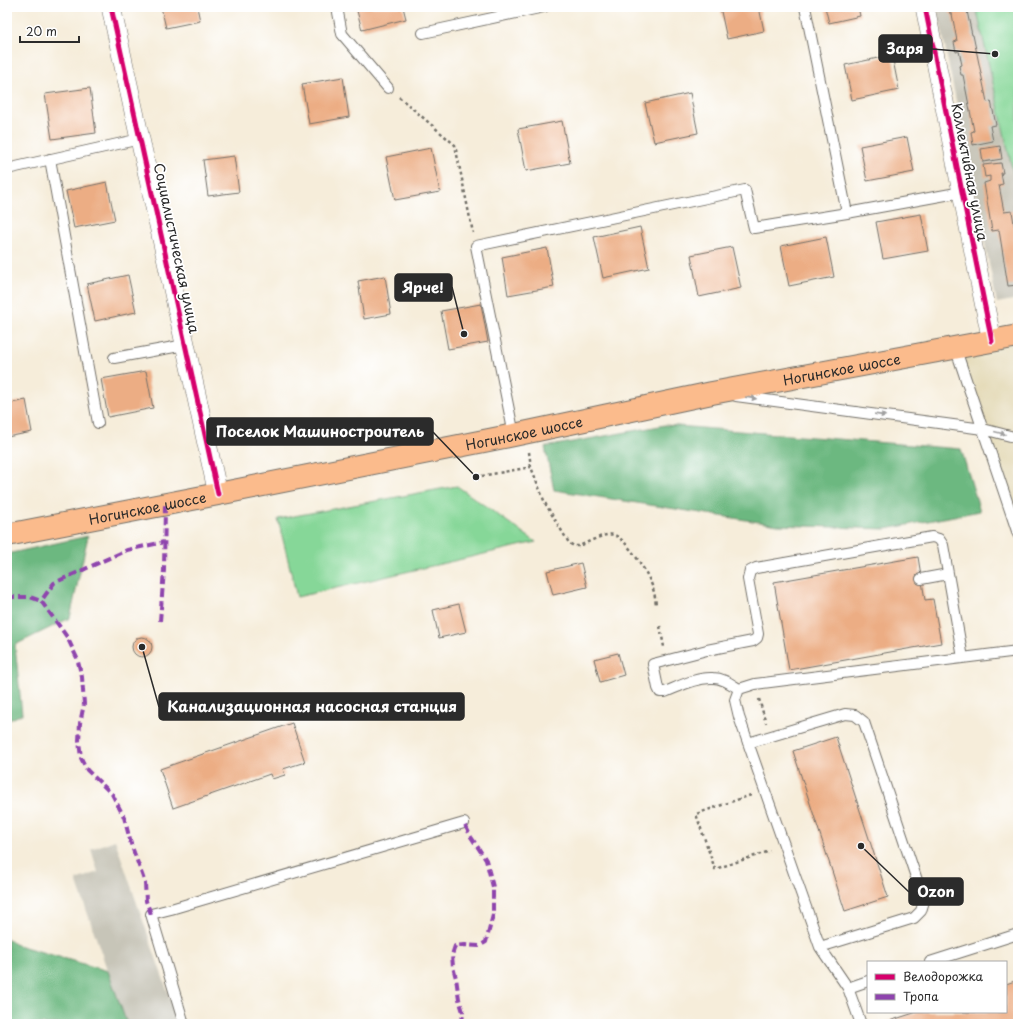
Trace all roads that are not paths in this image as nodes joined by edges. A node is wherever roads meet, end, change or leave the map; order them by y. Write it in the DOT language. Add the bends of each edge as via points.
graph roads {
  1 [pos="111,7"];
  2 [pos="337,7"];
  3 [pos="544,7"];
  4 [pos="805,7"];
  5 [pos="925,7"];
  6 [pos="423,33"];
  7 [pos="388,88"];
  8 [pos="140,139"];
  9 [pos="50,159"];
  10 [pos="7,169"];
  11 [pos="962,192"];
  12 [pos="847,213"];
  13 [pos="1018,336"];
  14 [pos="992,341"];
  15 [pos="185,345"];
  16 [pos="955,347"];
  17 [pos="114,358"];
  18 [pos="712,393"];
  19 [pos="98,423"];
  20 [pos="983,429"];
  21 [pos="520,433"];
  22 [pos="1018,438"];
  23 [pos="218,494"];
  24 [pos="1018,534"];
  25 [pos="7,535"];
  26 [pos="948,574"];
  27 [pos="921,578"];
  28 [pos="1018,651"];
  29 [pos="963,658"];
  30 [pos="739,689"];
  31 [pos="748,743"];
  32 [pos="464,823"];
  33 [pos="1018,934"];
  34 [pos="820,947"];
  35 [pos="933,961"];
  36 [pos="867,981"];
  37 [pos="848,988"];
  38 [pos="184,1024"];
  39 [pos="861,1024"];
  1 -- 8 [label="street, Социалистическая улица"];
  2 -- 7 [label="lane" via="342,34"];
  3 -- 6 [label="lane"];
  4 -- 12 [label="lane"];
  5 -- 11 [label="street, Коллективная улица"];
  8 -- 9 [label="lane"];
  8 -- 15 [label="street, Социалистическая улица"];
  9 -- 10 [label="lane"];
  9 -- 19 [label="lane"];
  11 -- 12 [label="lane"];
  11 -- 14 [label="street, Коллективная улица"];
  12 -- 21 [label="lane" via="754,228 746,190 476,246"];
  13 -- 14 [label="highway, Ногинское шоссе"];
  14 -- 16 [label="highway, Ногинское шоссе"];
  15 -- 17 [label="lane"];
  15 -- 23 [label="street, Социалистическая улица"];
  16 -- 18 [label="highway, Ногинское шоссе"];
  16 -- 20 [label="lane"];
  18 -- 20 [label="lane, one-way"];
  18 -- 21 [label="highway, Ногинское шоссе"];
  20 -- 22 [label="lane, one-way"];
  20 -- 24 [label="lane"];
  21 -- 23 [label="highway, Ногинское шоссе"];
  23 -- 25 [label="highway, Ногинское шоссе"];
  26 -- 27 [label="lane"];
  26 -- 29 [label="lane"];
  26 -- 30 [label="lane" via="943,545 940,539 932,537 756,568 750,572 748,580 757,638 653,664 660,692 699,679 714,678"];
  28 -- 29 [label="lane"];
  29 -- 30 [label="lane" via="755,684"];
  30 -- 31 [label="lane" via="735,700"];
  31 -- 34 [label="lane"];
  31 -- 34 [label="lane" via="845,714 855,715 864,722 924,901 921,912 914,918"];
  32 -- 38 [label="lane" via="151,914"];
  33 -- 35 [label="lane"];
  34 -- 37 [label="lane"];
  36 -- 37 [label="lane"];
  37 -- 39 [label="lane"];
}
